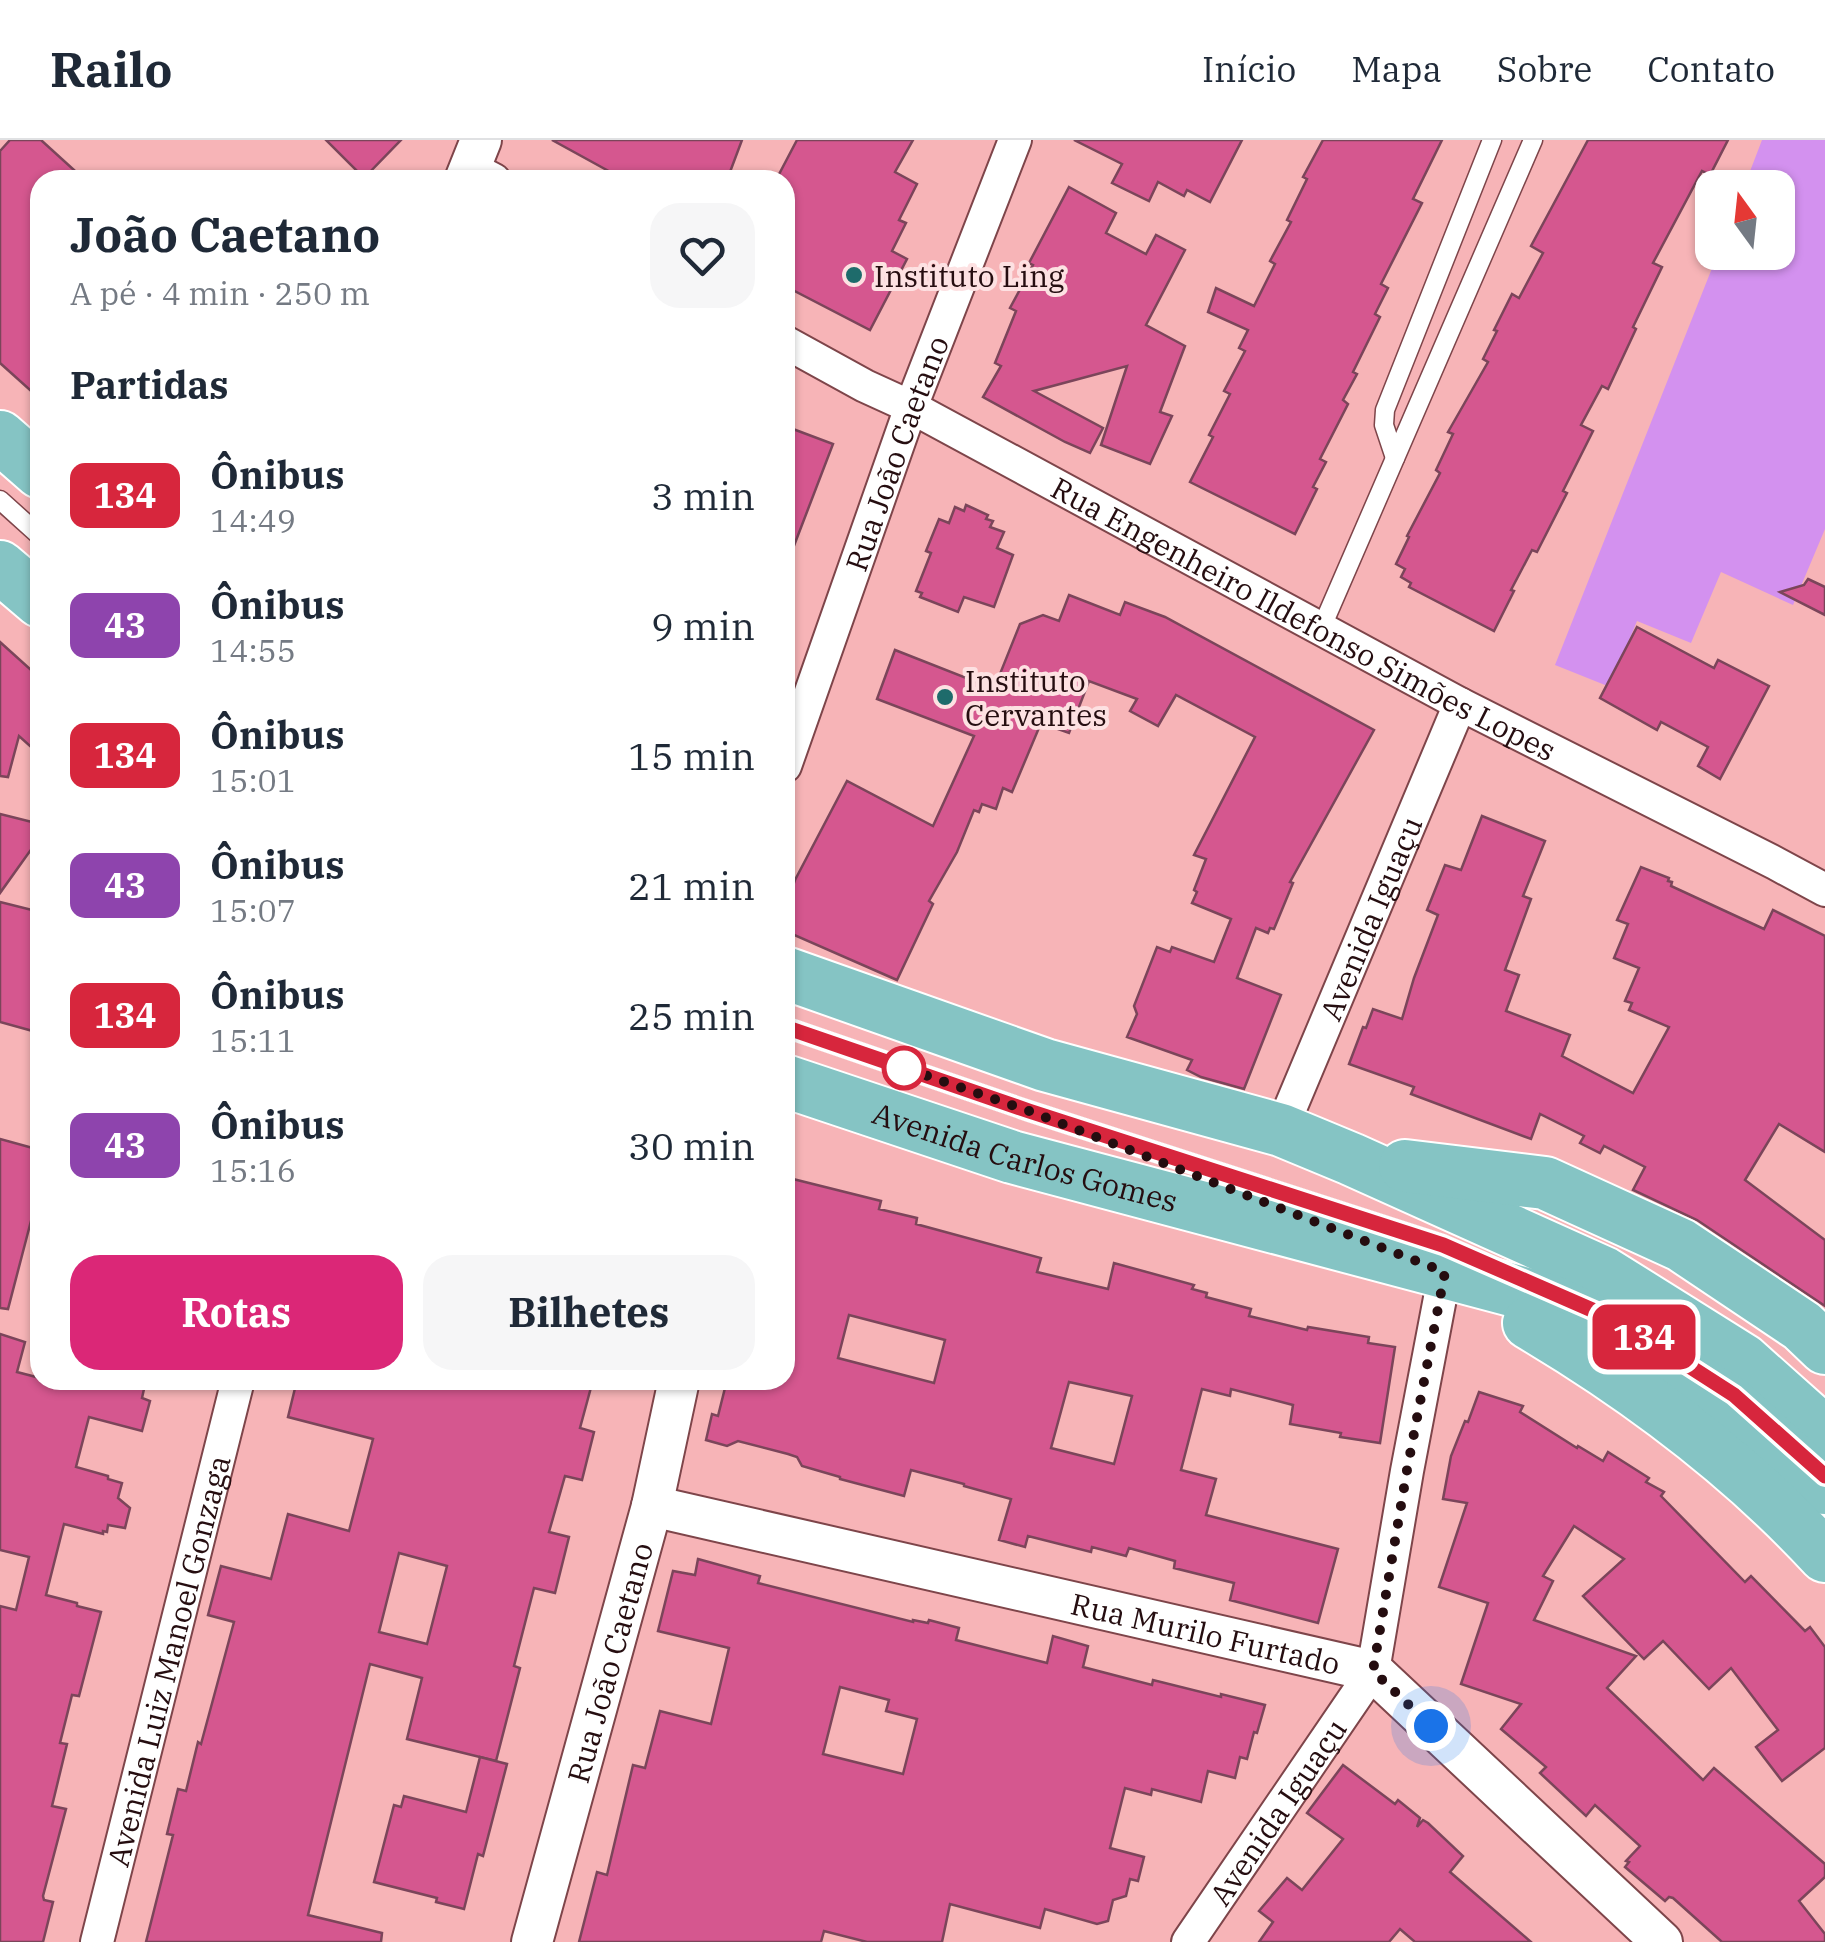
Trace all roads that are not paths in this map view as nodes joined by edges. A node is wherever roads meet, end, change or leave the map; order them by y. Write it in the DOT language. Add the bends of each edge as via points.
graph roads {
  1 [pos="1014,140"];
  2 [pos="1492,140"];
  3 [pos="1534,140"];
  4 [pos="795,348"];
  5 [pos="911,408"];
  6 [pos="0,437"];
  7 [pos="1395,458"];
  8 [pos="30,463"];
  9 [pos="0,500"];
  10 [pos="30,527"];
  11 [pos="0,567"];
  12 [pos="30,593"];
  13 [pos="1321,629"];
  14 [pos="1460,704"];
  15 [pos="795,738"];
  16 [pos="1825,890"];
  17 [pos="795,977"];
  18 [pos="795,1030"];
  19 [pos="795,1083"];
  20 [pos="1029,1111"];
  21 [pos="1281,1130"];
  22 [pos="1350,1159"];
  23 [pos="1473,1267"];
  24 [pos="1825,1348"];
  25 [pos="235,1390"];
  26 [pos="677,1390"];
  27 [pos="1825,1433"];
  28 [pos="1825,1476"];
  29 [pos="1825,1488"];
  30 [pos="652,1506"];
  31 [pos="1825,1556"];
  32 [pos="1373,1671"];
  33 [pos="97,1942"];
  34 [pos="532,1942"];
  35 [pos="1188,1942"];
  36 [pos="1662,1942"];
  1 -- 5 [label="street, Rua João Caetano"];
  2 -- 7 [label="lane" via="1386,410"];
  3 -- 7 [label="lane"];
  4 -- 5 [label="street, Rua Engenheiro Ildefonso Simões Lopes"];
  5 -- 13 [label="street, Rua Engenheiro Ildefonso Simões Lopes"];
  5 -- 15 [label="street, Rua João Caetano"];
  6 -- 8 [label="main road"];
  7 -- 13 [label="lane"];
  9 -- 10 [label="lane"];
  11 -- 12 [label="main road"];
  13 -- 14 [label="street, Rua Engenheiro Ildefonso Simões Lopes"];
  14 -- 16 [label="street, Rua Engenheiro Ildefonso Simões Lopes"];
  14 -- 21 [label="street, Avenida Iguaçu"];
  17 -- 21 [label="main road" via="1045,1065"];
  18 -- 20 [label="lane"];
  19 -- 23 [label="main road, Avenida Carlos Gomes" via="1012,1158"];
  20 -- 23 [label="lane"];
  20 -- 23 [label="lane" via="1443,1245"];
  21 -- 22 [label="main road"];
  22 -- 24 [label="main road" via="1545,1183 1681,1246"];
  22 -- 27 [label="main road" via="1604,1272 1743,1360"];
  23 -- 28 [label="lane" via="1622,1323 1734,1395"];
  23 -- 29 [label="main road, Avenida Carlos Gomes" via="1632,1339 1731,1403"];
  23 -- 31 [label="main road, Avenida Carlos Gomes" via="1704,1442"];
  23 -- 32 [label="street, Avenida Iguaçu" via="1407,1470"];
  25 -- 33 [label="street, Avenida Luiz Manoel Gonzaga"];
  26 -- 30 [label="street, Rua João Caetano"];
  30 -- 32 [label="street, Rua Murilo Furtado"];
  30 -- 34 [label="street, Rua João Caetano"];
  32 -- 35 [label="street, Avenida Iguaçu"];
  32 -- 36 [label="street, Rua Murilo Furtado"];
}
